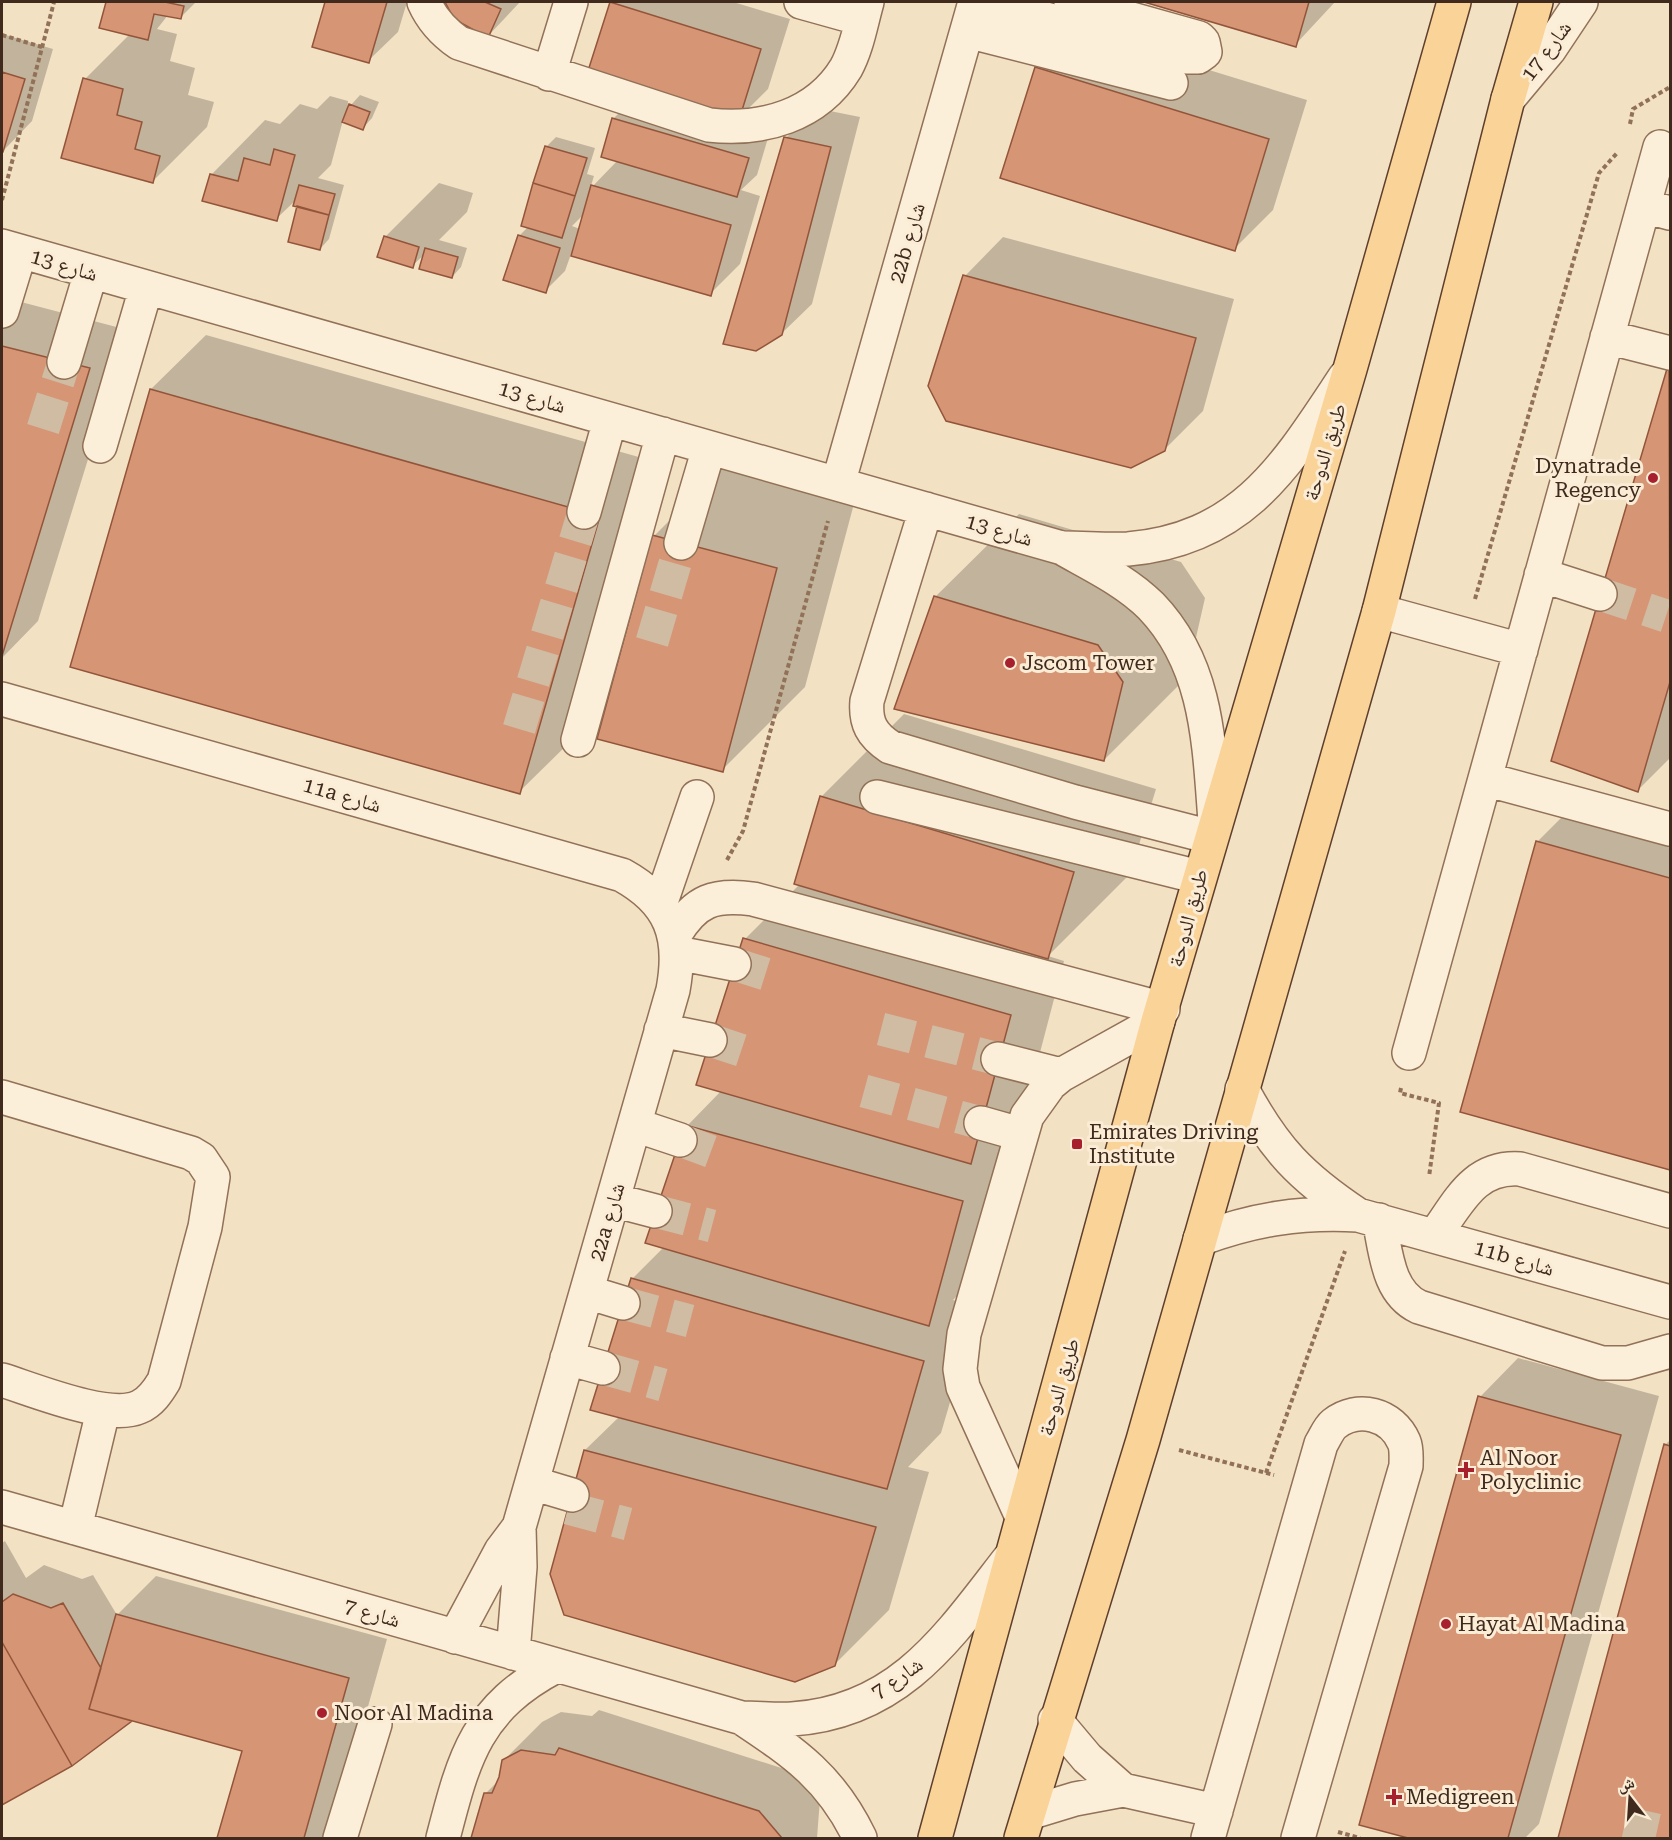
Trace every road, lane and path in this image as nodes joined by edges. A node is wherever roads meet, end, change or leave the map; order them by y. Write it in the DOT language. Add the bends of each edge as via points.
graph roads {
  1 [pos="54,2"];
  2 [pos="424,2"];
  3 [pos="571,2"];
  4 [pos="801,2"];
  5 [pos="982,2"];
  6 [pos="1071,2"];
  7 [pos="1454,2"];
  8 [pos="1536,2"];
  9 [pos="1581,2"];
  10 [pos="865,10"];
  11 [pos="971,16"];
  12 [pos="2,35"];
  13 [pos="42,46"];
  14 [pos="549,74"];
  15 [pos="1171,82"];
  16 [pos="1671,87"];
  17 [pos="1508,99"];
  18 [pos="1628,132"];
  19 [pos="1626,144"];
  20 [pos="1660,147"];
  21 [pos="2,200"];
  22 [pos="1657,210"];
  23 [pos="11,249"];
  24 [pos="91,272"];
  25 [pos="146,288"];
  26 [pos="2,311"];
  27 [pos="1610,328"];
  28 [pos="1671,333"];
  29 [pos="1671,353"];
  30 [pos="64,362"];
  31 [pos="1350,369"];
  32 [pos="610,420"];
  33 [pos="663,434"];
  34 [pos="100,446"];
  35 [pos="709,448"];
  36 [pos="838,484"];
  37 [pos="926,509"];
  38 [pos="584,512"];
  39 [pos="681,543"];
  40 [pos="1062,548"];
  41 [pos="1541,575"];
  42 [pos="1600,594"];
  43 [pos="1378,610"];
  44 [pos="1464,635"];
  45 [pos="1521,650"];
  46 [pos="2,699"];
  47 [pos="578,740"];
  48 [pos="1485,779"];
  49 [pos="697,797"];
  50 [pos="877,797"];
  51 [pos="1213,829"];
  52 [pos="1671,829"];
  53 [pos="721,869"];
  54 [pos="1199,877"];
  55 [pos="670,927"];
  56 [pos="734,964"];
  57 [pos="1160,1015"];
  58 [pos="662,1030"];
  59 [pos="710,1040"];
  60 [pos="1409,1053"];
  61 [pos="998,1059"];
  62 [pos="1061,1075"];
  63 [pos="1242,1089"];
  64 [pos="2,1097"];
  65 [pos="981,1123"];
  66 [pos="635,1125"];
  67 [pos="1020,1134"];
  68 [pos="680,1140"];
  69 [pos="613,1200"];
  70 [pos="655,1211"];
  71 [pos="1671,1211"];
  72 [pos="1368,1217"];
  73 [pos="1435,1235"];
  74 [pos="1200,1239"];
  75 [pos="587,1292"];
  76 [pos="1671,1302"];
  77 [pos="623,1303"];
  78 [pos="1671,1351"];
  79 [pos="567,1358"];
  80 [pos="603,1368"];
  81 [pos="2,1380"];
  82 [pos="103,1410"];
  83 [pos="1143,1440"];
  84 [pos="1309,1484"];
  85 [pos="570,1501"];
  86 [pos="526,1502"];
  87 [pos="2,1507"];
  88 [pos="1022,1517"];
  89 [pos="75,1528"];
  90 [pos="1009,1560"];
  91 [pos="455,1637"];
  92 [pos="513,1653"];
  93 [pos="556,1666"];
  94 [pos="742,1718"];
  95 [pos="1055,1720"];
  96 [pos="375,1724"];
  97 [pos="1123,1790"];
  98 [pos="1212,1825"];
  99 [pos="1025,1826"];
  100 [pos="340,1839"];
  101 [pos="443,1839"];
  102 [pos="860,1839"];
  103 [pos="934,1839"];
  104 [pos="1298,1839"];
  1 -- 13 [label="path"];
  2 -- 14 [label="street" via="438,26 459,43"];
  3 -- 14 [label="street"];
  4 -- 10 [label="street"];
  5 -- 6 [label="street" via="1188,57 1204,52 1199,38"];
  7 -- 31 [label="main road, طريق الدوحة"];
  8 -- 17 [label="main road"];
  9 -- 17 [label="street, شارع 17" via="1550,50"];
  10 -- 14 [label="street" via="846,68 830,88 795,114 762,126 709,125"];
  11 -- 15 [label="street"];
  11 -- 36 [label="street, 22b شارع"];
  12 -- 13 [label="path"];
  13 -- 21 [label="path"];
  16 -- 18 [label="path" via="1633,109"];
  17 -- 43 [label="main road"];
  19 -- 44 [label="path" via="1599,173"];
  20 -- 22 [label="street"];
  22 -- 27 [label="street"];
  23 -- 24 [label="street, شارع 13"];
  23 -- 26 [label="street"];
  24 -- 25 [label="street, شارع 13"];
  24 -- 30 [label="street"];
  25 -- 32 [label="street, شارع 13"];
  25 -- 34 [label="street"];
  27 -- 28 [label="street"];
  27 -- 29 [label="street"];
  27 -- 41 [label="street"];
  31 -- 40 [label="street, شارع 13" via="1290,458 1236,512 1165,543 1128,549"];
  31 -- 51 [label="main road, طريق الدوحة"];
  32 -- 33 [label="street, شارع 13"];
  32 -- 38 [label="street"];
  33 -- 35 [label="street, شارع 13"];
  33 -- 47 [label="street"];
  35 -- 36 [label="street, شارع 13"];
  35 -- 39 [label="street"];
  36 -- 37 [label="street, شارع 13"];
  36 -- 53 [label="path" via="743,831"];
  37 -- 40 [label="street, شارع 13"];
  37 -- 51 [label="street" via="867,701 866,715 878,739 890,747 1065,799"];
  40 -- 51 [label="street, شارع 13" via="1120,581 1150,605 1177,639 1197,682 1207,725"];
  41 -- 42 [label="street"];
  41 -- 45 [label="street"];
  43 -- 44 [label="street"];
  43 -- 63 [label="main road"];
  44 -- 45 [label="street"];
  45 -- 48 [label="street"];
  46 -- 55 [label="street, 11a شارع" via="622,875 640,885"];
  48 -- 52 [label="street"];
  48 -- 60 [label="street"];
  49 -- 55 [label="street, 22a شارع"];
  50 -- 54 [label="street"];
  51 -- 54 [label="main road, طريق الدوحة"];
  54 -- 57 [label="main road, طريق الدوحة"];
  55 -- 56 [label="street"];
  55 -- 57 [label="street" via="707,901 730,896 753,899"];
  55 -- 58 [label="street, 22a شارع" via="673,990"];
  57 -- 62 [label="street"];
  57 -- 88 [label="main road, طريق الدوحة"];
  58 -- 59 [label="street"];
  58 -- 66 [label="street, 22a شارع"];
  61 -- 62 [label="street"];
  62 -- 67 [label="street" via="1037,1099"];
  63 -- 72 [label="street, 11b شارع" via="1263,1128 1289,1162 1322,1190"];
  63 -- 74 [label="main road"];
  64 -- 82 [label="street" via="191,1153 201,1159 213,1177 205,1227 164,1381 155,1396 140,1407 122,1412"];
  65 -- 67 [label="street"];
  66 -- 68 [label="street"];
  66 -- 69 [label="street, 22a شارع"];
  67 -- 88 [label="street" via="964,1334 960,1369 963,1387"];
  69 -- 70 [label="street"];
  69 -- 75 [label="street, 22a شارع"];
  71 -- 73 [label="street" via="1505,1168 1479,1178"];
  72 -- 73 [label="street, 11b شارع"];
  72 -- 74 [label="street, 11b شارع" via="1318,1213 1277,1216"];
  72 -- 78 [label="street" via="1394,1282 1403,1297 1419,1307 1602,1363 1628,1363"];
  73 -- 76 [label="street, 11b شارع"];
  74 -- 83 [label="main road"];
  75 -- 77 [label="street"];
  75 -- 79 [label="street, 22a شارع"];
  79 -- 80 [label="street"];
  79 -- 86 [label="street, 22a شارع"];
  81 -- 82 [label="street"];
  82 -- 89 [label="street"];
  83 -- 84 [label="path"];
  83 -- 95 [label="main road"];
  84 -- 98 [label="street"];
  84 -- 104 [label="street" via="1321,1444 1332,1425 1352,1414 1374,1414 1394,1425 1405,1444 1406,1466"];
  85 -- 86 [label="street"];
  86 -- 91 [label="street, 22a شارع"];
  86 -- 92 [label="street, 22a شارع"];
  87 -- 89 [label="street, شارع 7"];
  88 -- 90 [label="main road, طريق الدوحة"];
  89 -- 91 [label="street, شارع 7"];
  90 -- 94 [label="street, شارع 7" via="940,1647 909,1675 874,1697 835,1712 794,1719"];
  90 -- 103 [label="main road, طريق الدوحة"];
  91 -- 92 [label="street, شارع 7"];
  92 -- 93 [label="street, شارع 7"];
  93 -- 94 [label="street, شارع 7"];
  93 -- 101 [label="street" via="516,1691 484,1726 461,1768"];
  94 -- 102 [label="street, شارع 7" via="819,1776 846,1810"];
  95 -- 97 [label="street"];
  95 -- 99 [label="main road"];
  96 -- 100 [label="street"];
  97 -- 98 [label="street"];
  97 -- 99 [label="street" via="1075,1799"];
}
